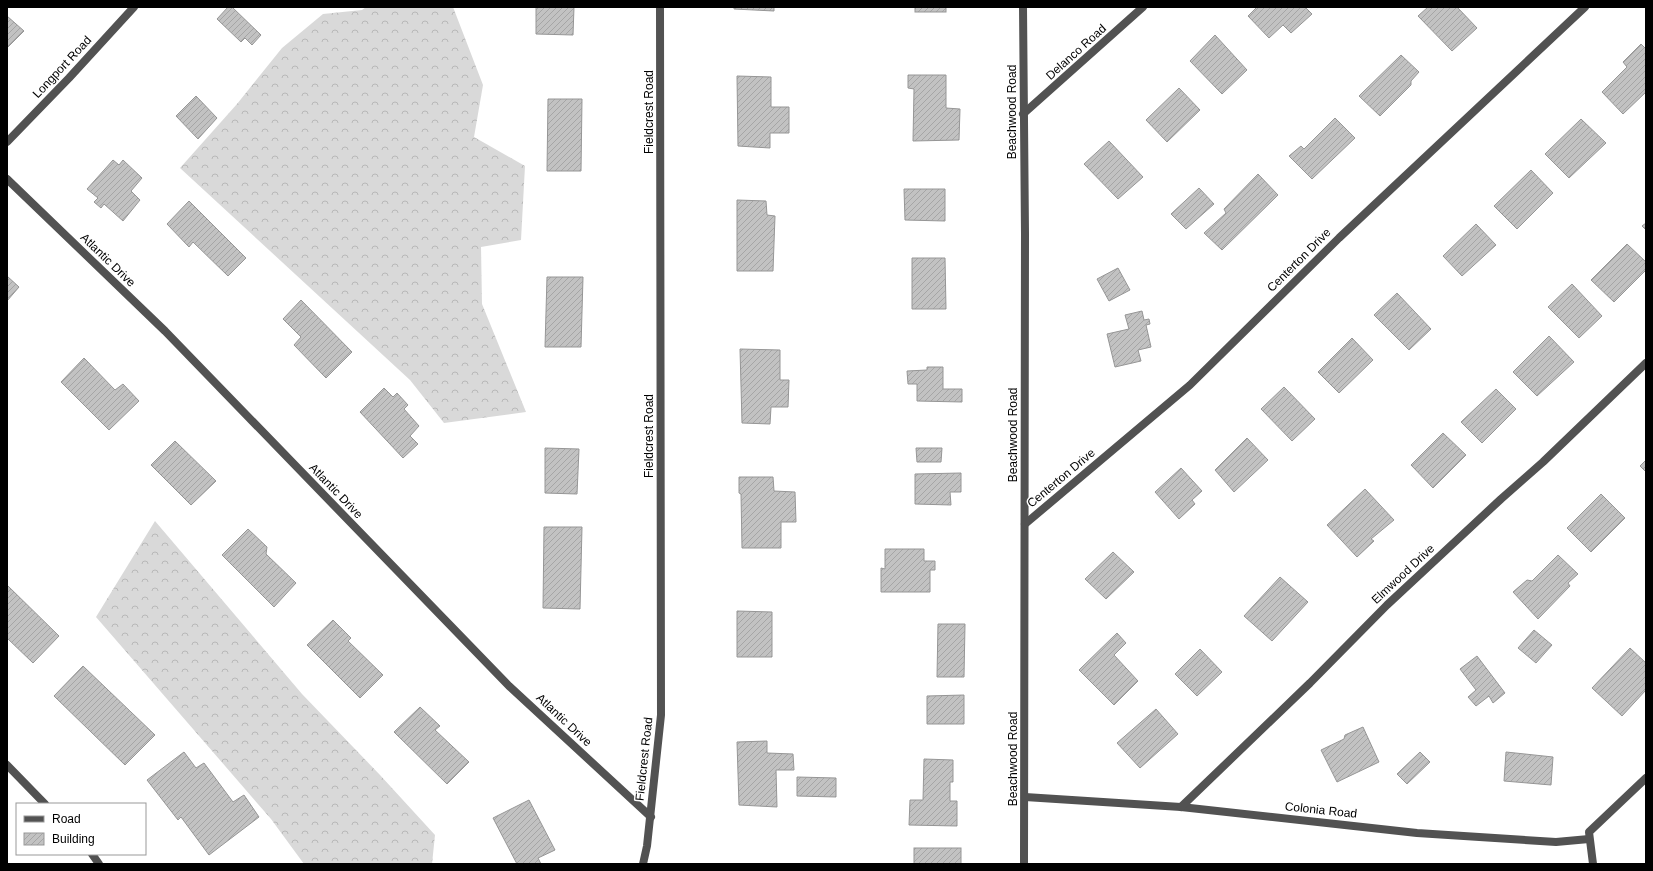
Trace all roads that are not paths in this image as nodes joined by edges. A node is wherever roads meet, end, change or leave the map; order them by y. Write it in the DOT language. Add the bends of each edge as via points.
graph roads {
  1 [pos="134,7"];
  2 [pos="660,7"];
  3 [pos="1023,7"];
  4 [pos="1143,7"];
  5 [pos="1585,7"];
  6 [pos="1023,114"];
  7 [pos="7,142"];
  8 [pos="7,179"];
  9 [pos="1646,363"];
  10 [pos="1025,524"];
  11 [pos="7,764"];
  12 [pos="1646,778"];
  13 [pos="1025,797"];
  14 [pos="44,803"];
  15 [pos="1181,807"];
  16 [pos="650,817"];
  17 [pos="1589,839"];
  18 [pos="93,855"];
  19 [pos="99,864"];
  20 [pos="643,864"];
  21 [pos="1024,864"];
  22 [pos="1593,864"];
  1 -- 7 [label="street, Longport Road"];
  2 -- 16 [label="street, Fieldcrest Road" via="661,715"];
  3 -- 6 [label="street, Beachwood Road"];
  4 -- 6 [label="street, Delanco Road"];
  5 -- 10 [label="street, Centerton Drive" via="1339,238 1190,385"];
  6 -- 10 [label="street, Beachwood Road"];
  8 -- 16 [label="street, Atlantic Drive" via="165,331 509,686"];
  9 -- 15 [label="street, Elmwood Drive" via="1387,606"];
  10 -- 13 [label="street, Beachwood Road"];
  11 -- 14 [label="street"];
  12 -- 17 [label="street" via="1588,832"];
  13 -- 15 [label="street, Colonia Road"];
  13 -- 21 [label="street, Beachwood Road"];
  15 -- 17 [label="street, Colonia Road" via="1417,833 1556,842"];
  16 -- 20 [label="street, Fieldcrest Road"];
  17 -- 22 [label="street"];
  18 -- 19 [label="street"];
}
